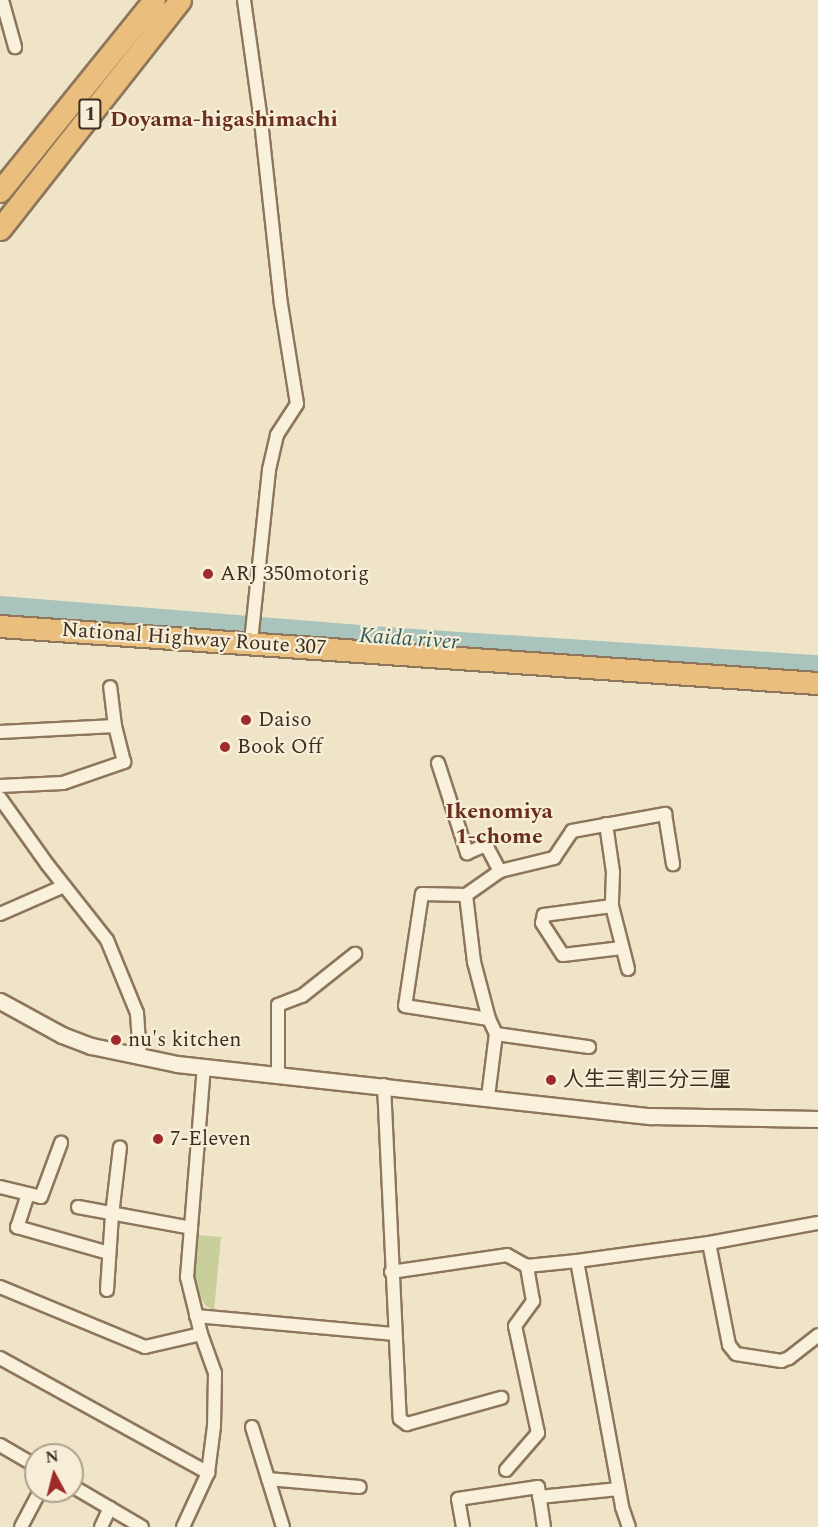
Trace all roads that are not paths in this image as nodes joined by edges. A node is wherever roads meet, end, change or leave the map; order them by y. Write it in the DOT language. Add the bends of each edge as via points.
graph roads {
  1 [pos="2,0"];
  2 [pos="154,0"];
  3 [pos="180,0"];
  4 [pos="244,0"];
  5 [pos="15,47"];
  6 [pos="0,191"];
  7 [pos="0,229"];
  8 [pos="0,626"];
  9 [pos="251,642"];
  10 [pos="818,683"];
  11 [pos="110,687"];
  12 [pos="115,726"];
  13 [pos="0,732"];
  14 [pos="438,763"];
  15 [pos="0,786"];
  16 [pos="0,798"];
  17 [pos="606,824"];
  18 [pos="673,864"];
  19 [pos="500,871"];
  20 [pos="64,886"];
  21 [pos="466,896"];
  22 [pos="612,906"];
  23 [pos="0,914"];
  24 [pos="622,948"];
  25 [pos="355,954"];
  26 [pos="628,969"];
  27 [pos="0,1001"];
  28 [pos="489,1019"];
  29 [pos="496,1034"];
  30 [pos="589,1047"];
  31 [pos="140,1058"];
  32 [pos="204,1067"];
  33 [pos="278,1074"];
  34 [pos="384,1085"];
  35 [pos="488,1097"];
  36 [pos="818,1119"];
  37 [pos="61,1143"];
  38 [pos="120,1147"];
  39 [pos="0,1187"];
  40 [pos="28,1194"];
  41 [pos="78,1207"];
  42 [pos="112,1215"];
  43 [pos="818,1223"];
  44 [pos="191,1228"];
  45 [pos="709,1243"];
  46 [pos="109,1253"];
  47 [pos="577,1261"];
  48 [pos="527,1266"];
  49 [pos="391,1272"];
  50 [pos="0,1287"];
  51 [pos="107,1290"];
  52 [pos="196,1316"];
  53 [pos="201,1334"];
  54 [pos="395,1334"];
  55 [pos="818,1335"];
  56 [pos="0,1358"];
  57 [pos="501,1398"];
  58 [pos="252,1427"];
  59 [pos="0,1445"];
  60 [pos="24,1459"];
  61 [pos="506,1470"];
  62 [pos="208,1473"];
  63 [pos="268,1479"];
  64 [pos="360,1487"];
  65 [pos="619,1489"];
  66 [pos="84,1493"];
  67 [pos="539,1497"];
  68 [pos="34,1503"];
  69 [pos="110,1508"];
  70 [pos="21,1527"];
  71 [pos="100,1527"];
  72 [pos="142,1527"];
  73 [pos="183,1527"];
  74 [pos="283,1527"];
  75 [pos="463,1527"];
  76 [pos="544,1527"];
  77 [pos="629,1527"];
  1 -- 5 [label="street"];
  2 -- 6 [label="highway, 1"];
  3 -- 7 [label="highway, 1"];
  4 -- 9 [label="street" via="297,404 277,435 268,470"];
  8 -- 9 [label="highway, National Highway Route 307"];
  9 -- 10 [label="highway, National Highway Route 307"];
  11 -- 12 [label="street"];
  12 -- 13 [label="street"];
  12 -- 15 [label="street" via="124,762 63,783"];
  14 -- 19 [label="street" via="467,853 486,845"];
  16 -- 20 [label="street"];
  17 -- 18 [label="street" via="665,814"];
  17 -- 19 [label="street" via="572,831 554,858"];
  17 -- 22 [label="street" via="613,872"];
  19 -- 21 [label="street"];
  20 -- 23 [label="street"];
  20 -- 31 [label="street" via="107,940 137,1013"];
  21 -- 28 [label="street" via="474,962"];
  21 -- 28 [label="street" via="422,894 405,1006"];
  22 -- 24 [label="street"];
  22 -- 24 [label="street" via="544,915 542,923 563,955"];
  24 -- 26 [label="street"];
  25 -- 33 [label="street" via="302,996 278,1005"];
  27 -- 31 [label="street" via="62,1035"];
  28 -- 29 [label="street"];
  29 -- 30 [label="street"];
  29 -- 35 [label="street"];
  31 -- 32 [label="street"];
  32 -- 33 [label="street"];
  32 -- 44 [label="street"];
  33 -- 34 [label="street"];
  34 -- 35 [label="street"];
  34 -- 49 [label="street"];
  35 -- 36 [label="street" via="651,1116"];
  37 -- 40 [label="street" via="41,1197"];
  38 -- 42 [label="street"];
  39 -- 40 [label="street"];
  40 -- 46 [label="street" via="17,1227"];
  41 -- 42 [label="street"];
  42 -- 44 [label="street"];
  42 -- 46 [label="street"];
  43 -- 45 [label="street"];
  44 -- 52 [label="street" via="187,1277"];
  45 -- 47 [label="street"];
  45 -- 55 [label="street" via="729,1345 736,1354 781,1361"];
  46 -- 51 [label="street"];
  47 -- 48 [label="street"];
  47 -- 65 [label="street"];
  48 -- 49 [label="street" via="507,1255"];
  48 -- 61 [label="street" via="533,1301 515,1326 538,1433"];
  49 -- 54 [label="street"];
  50 -- 53 [label="street" via="145,1347"];
  52 -- 53 [label="street"];
  52 -- 54 [label="street"];
  53 -- 62 [label="street" via="215,1373"];
  54 -- 57 [label="street" via="400,1419 407,1424"];
  56 -- 62 [label="street"];
  58 -- 63 [label="street"];
  59 -- 60 [label="street"];
  62 -- 73 [label="street"];
  63 -- 64 [label="street"];
  63 -- 74 [label="street"];
  65 -- 67 [label="street"];
  65 -- 77 [label="street"];
  66 -- 69 [label="street"];
  67 -- 75 [label="street" via="538,1487 458,1499"];
  67 -- 76 [label="street"];
  68 -- 70 [label="street"];
  69 -- 71 [label="street"];
  69 -- 72 [label="street"];
}
